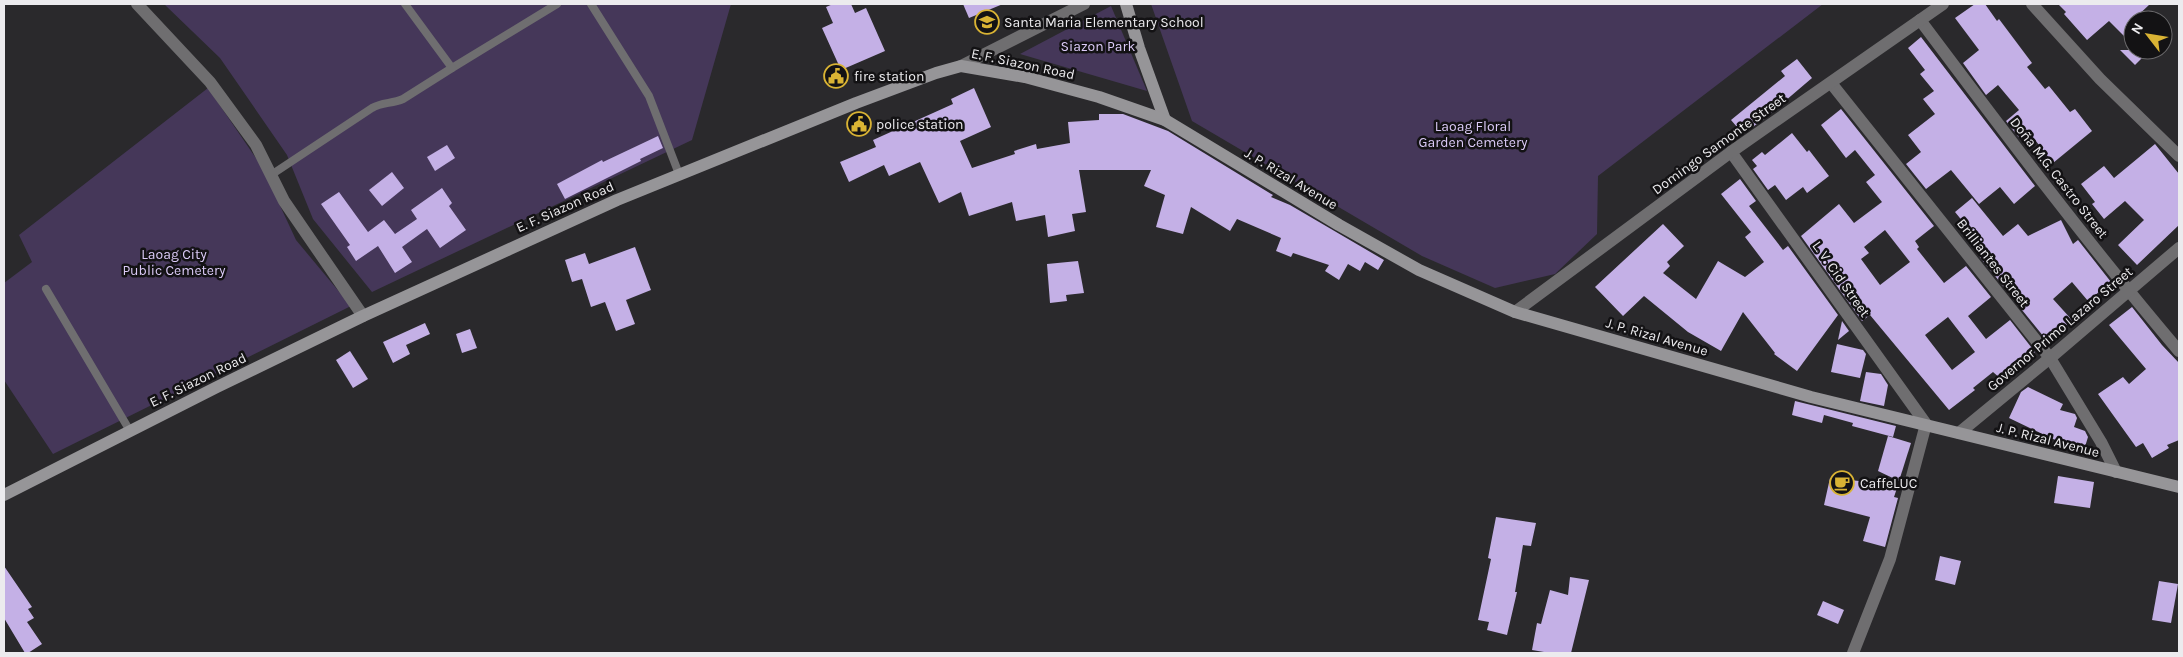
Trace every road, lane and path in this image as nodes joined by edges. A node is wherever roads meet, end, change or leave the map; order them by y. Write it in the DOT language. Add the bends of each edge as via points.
graph roads {
  1 [pos="137,4"];
  2 [pos="405,4"];
  3 [pos="557,4"];
  4 [pos="591,4"];
  5 [pos="1084,4"];
  6 [pos="1126,4"];
  7 [pos="1943,4"];
  8 [pos="2032,4"];
  9 [pos="1920,20"];
  10 [pos="961,66"];
  11 [pos="452,68"];
  12 [pos="1831,83"];
  13 [pos="1165,120"];
  14 [pos="1731,152"];
  15 [pos="2179,156"];
  16 [pos="679,174"];
  17 [pos="271,175"];
  18 [pos="2179,248"];
  19 [pos="46,289"];
  20 [pos="2128,291"];
  21 [pos="1515,312"];
  22 [pos="364,316"];
  23 [pos="2179,351"];
  24 [pos="2050,358"];
  25 [pos="1926,424"];
  26 [pos="130,431"];
  27 [pos="1958,433"];
  28 [pos="2116,472"];
  29 [pos="2179,486"];
  30 [pos="4,495"];
  31 [pos="1853,653"];
  1 -- 17 [label="street" via="210,82 256,146"];
  2 -- 11 [label="lane"];
  3 -- 11 [label="lane"];
  4 -- 16 [label="lane" via="650,96"];
  5 -- 10 [label="street"];
  6 -- 13 [label="street"];
  7 -- 9 [label="street, Domingo Samonte Street"];
  8 -- 15 [label="street" via="2100,79"];
  9 -- 12 [label="street, Domingo Samonte Street"];
  9 -- 20 [label="street, Doña M.G. Castro Street" via="2023,159"];
  10 -- 13 [label="street, E. F. Siazon Road" via="1099,97"];
  10 -- 16 [label="street, E. F. Siazon Road" via="865,99"];
  11 -- 17 [label="lane" via="396,102 382,102"];
  12 -- 14 [label="street, Domingo Samonte Street"];
  12 -- 24 [label="street, Brilliantes Street"];
  13 -- 21 [label="street, J. P. Rizal Avenue" via="1419,270"];
  14 -- 21 [label="street, Domingo Samonte Street"];
  14 -- 25 [label="street, L. V. Cid Street"];
  16 -- 22 [label="street, E. F. Siazon Road"];
  17 -- 22 [label="street" via="299,224"];
  18 -- 20 [label="street, Governor Primo Lazaro Street"];
  19 -- 26 [label="lane"];
  20 -- 23 [label="street, Doña M.G. Castro Street"];
  20 -- 24 [label="street, Governor Primo Lazaro Street"];
  21 -- 25 [label="street, J. P. Rizal Avenue" via="1811,397"];
  22 -- 26 [label="street, E. F. Siazon Road"];
  24 -- 27 [label="street, Governor Primo Lazaro Street"];
  24 -- 28 [label="street, Brilliantes Street"];
  25 -- 27 [label="street, J. P. Rizal Avenue"];
  25 -- 31 [label="street" via="1890,559"];
  26 -- 30 [label="street, E. F. Siazon Road"];
  27 -- 28 [label="street, J. P. Rizal Avenue"];
  28 -- 29 [label="street, J. P. Rizal Avenue"];
}
